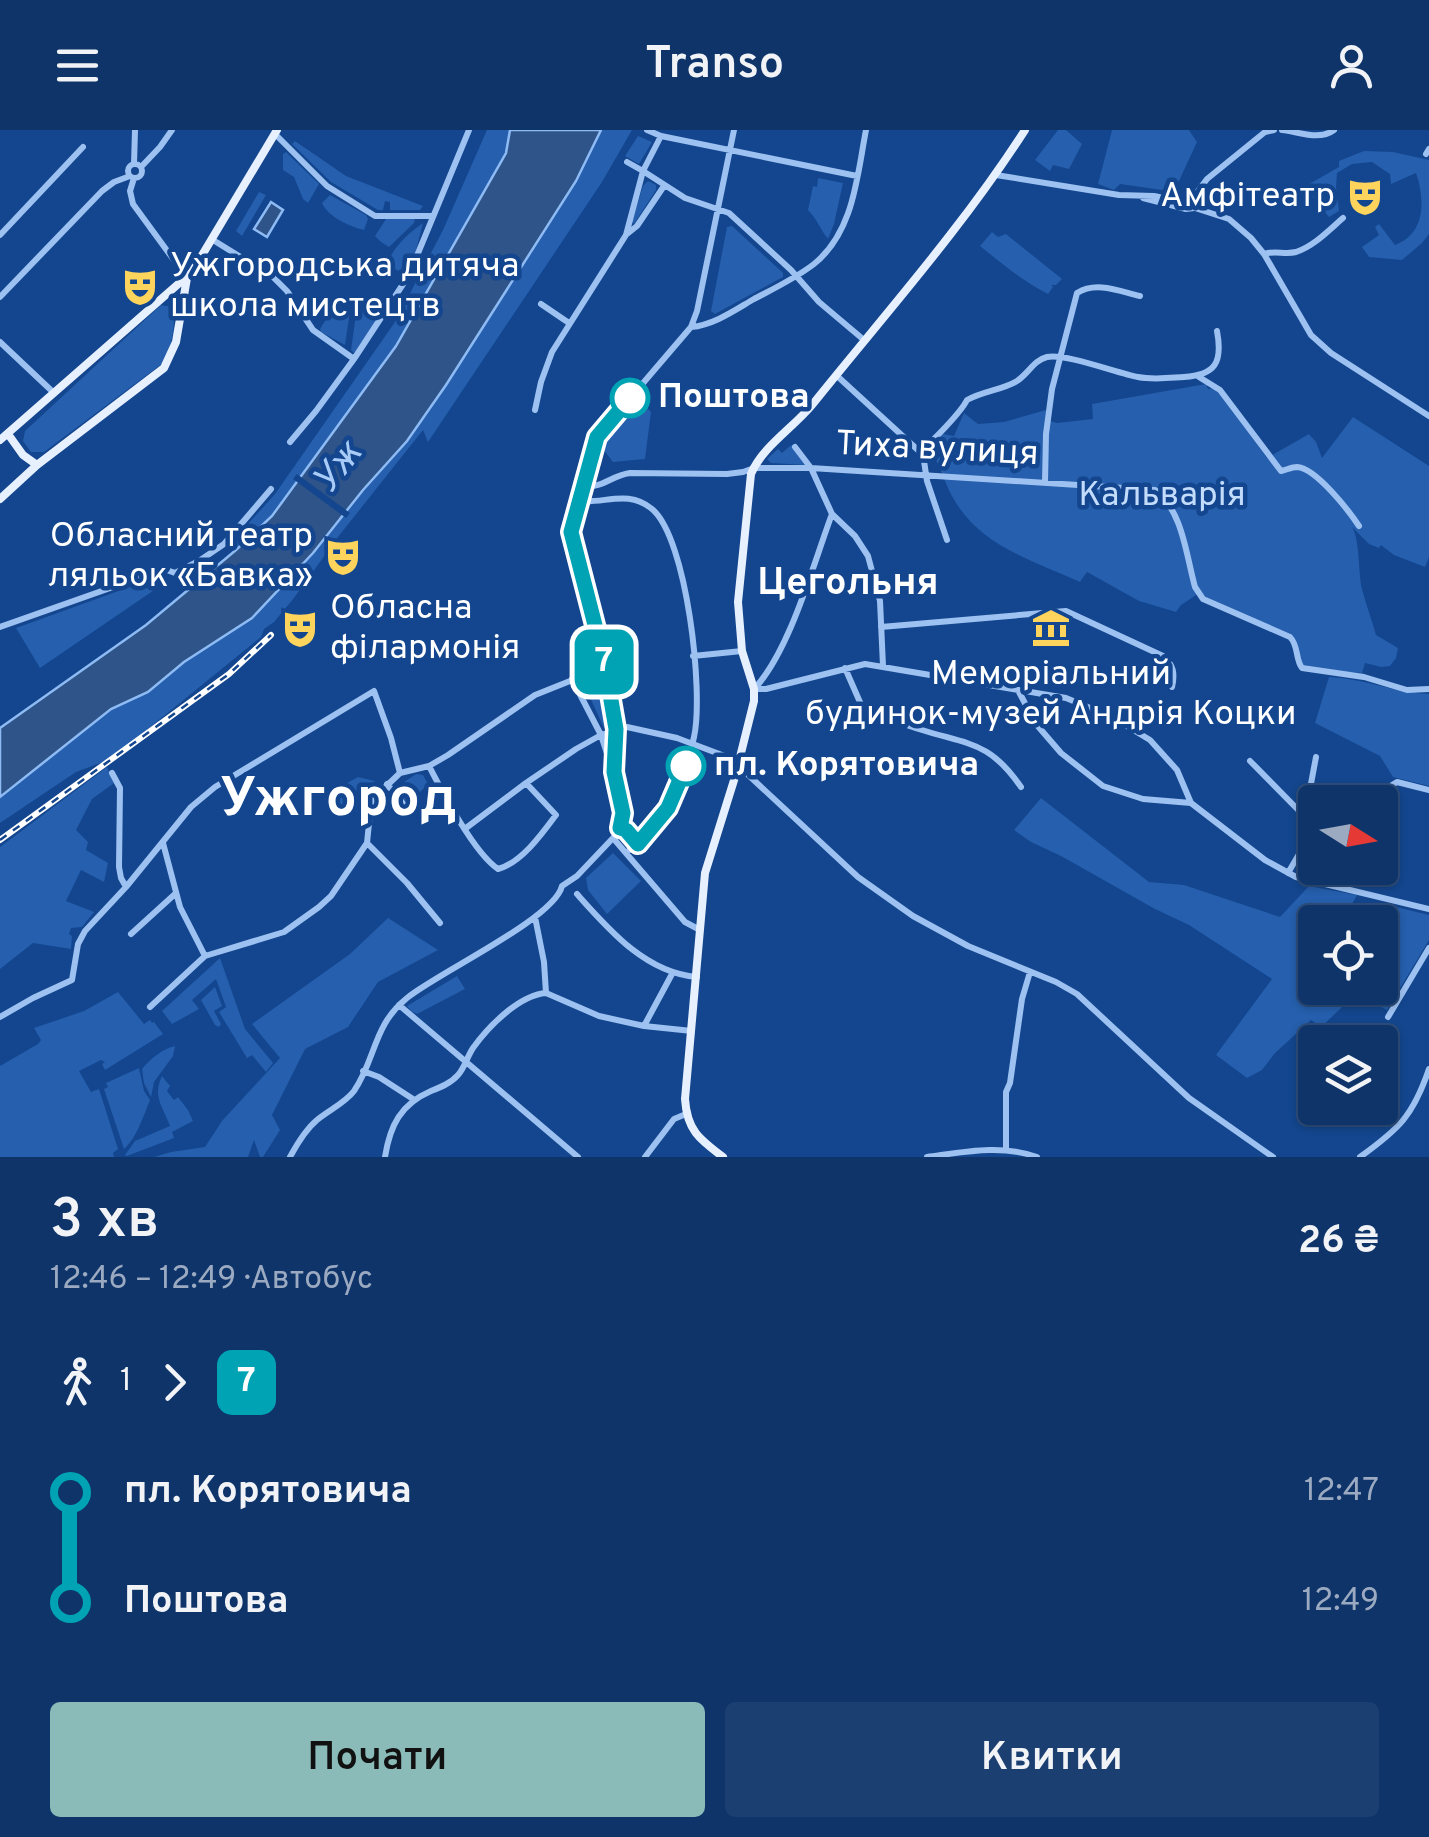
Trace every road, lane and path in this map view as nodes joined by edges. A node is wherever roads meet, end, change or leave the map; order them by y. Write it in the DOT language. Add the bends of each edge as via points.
graph roads {
  1 [pos="135,130"];
  2 [pos="172,130"];
  3 [pos="469,130"];
  4 [pos="647,130"];
  5 [pos="734,130"];
  6 [pos="866,130"];
  7 [pos="1025,130"];
  8 [pos="1274,130"];
  9 [pos="1286,130"];
  10 [pos="1334,130"];
  11 [pos="276,132"];
  12 [pos="661,136"];
  13 [pos="84,147"];
  14 [pos="730,151"];
  15 [pos="627,162"];
  16 [pos="138,165"];
  17 [pos="643,171"];
  18 [pos="996,175"];
  19 [pos="857,176"];
  20 [pos="132,177"];
  21 [pos="664,186"];
  22 [pos="719,208"];
  23 [pos="1196,208"];
  24 [pos="432,216"];
  25 [pos="1343,218"];
  26 [pos="0,235"];
  27 [pos="626,235"];
  28 [pos="213,240"];
  29 [pos="1264,254"];
  30 [pos="796,276"];
  31 [pos="186,278"];
  32 [pos="1140,296"];
  33 [pos="0,298"];
  34 [pos="163,298"];
  35 [pos="541,304"];
  36 [pos="179,318"];
  37 [pos="569,324"];
  38 [pos="692,327"];
  39 [pos="1217,331"];
  40 [pos="864,340"];
  41 [pos="0,342"];
  42 [pos="1059,358"];
  43 [pos="354,359"];
  44 [pos="836,375"];
  45 [pos="1198,376"];
  46 [pos="54,394"];
  47 [pos="535,410"];
  48 [pos="1429,416"];
  49 [pos="4,437"];
  50 [pos="290,442"];
  51 [pos="795,447"];
  52 [pos="919,451"];
  53 [pos="37,465"];
  54 [pos="754,468"];
  55 [pos="811,468"];
  56 [pos="926,473"];
  57 [pos="1044,482"];
  58 [pos="583,486"];
  59 [pos="272,489"];
  60 [pos="0,498"];
  61 [pos="579,501"];
  62 [pos="832,514"];
  63 [pos="1359,526"];
  64 [pos="947,540"];
  65 [pos="1,624"];
  66 [pos="880,627"];
  67 [pos="742,651"];
  68 [pos="693,656"];
  69 [pos="883,666"];
  70 [pos="605,667"];
  71 [pos="845,668"];
  72 [pos="572,679"];
  73 [pos="1172,687"];
  74 [pos="754,689"];
  75 [pos="1429,689"];
  76 [pos="1018,690"];
  77 [pos="616,729"];
  78 [pos="600,735"];
  79 [pos="692,744"];
  80 [pos="1316,757"];
  81 [pos="1250,761"];
  82 [pos="738,765"];
  83 [pos="428,766"];
  84 [pos="112,772"];
  85 [pos="614,772"];
  86 [pos="400,773"];
  87 [pos="526,782"];
  88 [pos="387,784"];
  89 [pos="1311,785"];
  90 [pos="1392,785"];
  91 [pos="1021,787"];
  92 [pos="1429,790"];
  93 [pos="1191,803"];
  94 [pos="405,806"];
  95 [pos="1298,807"];
  96 [pos="466,828"];
  97 [pos="620,828"];
  98 [pos="614,838"];
  99 [pos="162,842"];
  100 [pos="366,843"];
  101 [pos="638,844"];
  102 [pos="626,854"];
  103 [pos="1298,857"];
  104 [pos="1288,872"];
  105 [pos="577,876"];
  106 [pos="126,888"];
  107 [pos="175,894"];
  108 [pos="560,894"];
  109 [pos="577,894"];
  110 [pos="1429,908"];
  111 [pos="535,917"];
  112 [pos="440,923"];
  113 [pos="700,930"];
  114 [pos="131,934"];
  115 [pos="1429,948"];
  116 [pos="205,956"];
  117 [pos="1030,972"];
  118 [pos="672,974"];
  119 [pos="696,978"];
  120 [pos="546,993"];
  121 [pos="399,1005"];
  122 [pos="150,1007"];
  123 [pos="0,1017"];
  124 [pos="1388,1017"];
  125 [pos="644,1026"];
  126 [pos="692,1031"];
  127 [pos="467,1062"];
  128 [pos="1429,1069"];
  129 [pos="363,1070"];
  130 [pos="413,1099"];
  131 [pos="686,1114"];
  132 [pos="1006,1150"];
  133 [pos="290,1157"];
  134 [pos="384,1157"];
  135 [pos="578,1157"];
  136 [pos="645,1157"];
  137 [pos="723,1157"];
  138 [pos="927,1157"];
  139 [pos="1037,1157"];
  140 [pos="1272,1157"];
  141 [pos="1360,1157"];
  1 -- 16 [label="street"];
  2 -- 16 [label="street"];
  3 -- 24 [label="street"];
  4 -- 12 [label="street"];
  5 -- 14 [label="street"];
  6 -- 19 [label="street"];
  7 -- 18 [label="main road"];
  8 -- 23 [label="street" via="1207,179"];
  9 -- 10 [label="street" via="1320,136"];
  11 -- 24 [label="street" via="327,186 375,216"];
  11 -- 28 [label="main road"];
  12 -- 14 [label="street"];
  12 -- 17 [label="street"];
  13 -- 26 [label="street"];
  14 -- 19 [label="street"];
  14 -- 22 [label="street"];
  15 -- 17 [label="street"];
  16 -- 20 [label="street" via="142,174"];
  17 -- 21 [label="street"];
  17 -- 27 [label="street"];
  18 -- 23 [label="street" via="1154,196"];
  18 -- 40 [label="main road"];
  19 -- 30 [label="street" via="834,243"];
  20 -- 31 [label="street" via="134,204"];
  20 -- 33 [label="street" via="102,191"];
  21 -- 22 [label="street"];
  21 -- 27 [label="street"];
  22 -- 30 [label="street"];
  22 -- 38 [label="street"];
  23 -- 29 [label="street" via="1229,219"];
  24 -- 43 [label="street" via="410,275"];
  25 -- 29 [label="street" via="1291,254"];
  27 -- 37 [label="street"];
  28 -- 31 [label="main road"];
  28 -- 43 [label="street" via="273,277 312,330"];
  29 -- 48 [label="street" via="1310,336"];
  30 -- 38 [label="street"];
  30 -- 40 [label="street"];
  31 -- 34 [label="main road"];
  31 -- 36 [label="main road"];
  32 -- 42 [label="street" via="1108,288 1077,292"];
  34 -- 36 [label="main road"];
  34 -- 46 [label="main road"];
  35 -- 37 [label="street"];
  36 -- 53 [label="main road" via="164,368"];
  37 -- 47 [label="street" via="552,352"];
  38 -- 58 [label="street" via="606,425"];
  39 -- 45 [label="street" via="1213,368"];
  40 -- 44 [label="main road"];
  41 -- 46 [label="street"];
  42 -- 45 [label="street" via="1139,377"];
  42 -- 52 [label="street" via="1043,358 1013,383 967,400"];
  42 -- 57 [label="street"];
  43 -- 50 [label="street"];
  44 -- 52 [label="street"];
  44 -- 54 [label="main road"];
  45 -- 63 [label="street" via="1220,390 1281,470 1310,472"];
  46 -- 49 [label="main road"];
  49 -- 53 [label="main road"];
  51 -- 55 [label="street"];
  52 -- 56 [label="street"];
  53 -- 60 [label="main road"];
  54 -- 55 [label="street, Тиха вулиця"];
  54 -- 58 [label="street, Тиха вулиця" via="630,474"];
  54 -- 67 [label="main road" via="739,586"];
  55 -- 56 [label="street, Тиха вулиця"];
  55 -- 62 [label="street"];
  56 -- 57 [label="street, Тиха вулиця"];
  56 -- 64 [label="street"];
  57 -- 75 [label="street, Тиха вулиця" via="1156,490 1174,509 1203,599 1290,637 1302,668"];
  58 -- 61 [label="street"];
  59 -- 65 [label="street" via="224,544 175,573 164,568"];
  61 -- 68 [label="street" via="630,498 663,522 685,587"];
  61 -- 70 [label="street" via="571,536"];
  62 -- 66 [label="street" via="868,556"];
  62 -- 74 [label="street" via="778,654"];
  66 -- 69 [label="street"];
  66 -- 73 [label="street" via="1066,611 1163,656 1175,674"];
  67 -- 68 [label="street"];
  67 -- 74 [label="main road"];
  68 -- 79 [label="street"];
  69 -- 71 [label="street"];
  69 -- 76 [label="street"];
  70 -- 72 [label="street"];
  70 -- 77 [label="street"];
  71 -- 74 [label="street"];
  71 -- 91 [label="street" via="863,709 977,745"];
  72 -- 78 [label="street"];
  72 -- 83 [label="street" via="524,702"];
  74 -- 82 [label="main road"];
  76 -- 93 [label="street" via="1066,698 1128,726 1172,764"];
  76 -- 93 [label="street" via="1045,736 1103,786 1143,799"];
  77 -- 78 [label="street"];
  77 -- 79 [label="street"];
  77 -- 85 [label="street"];
  78 -- 85 [label="street"];
  78 -- 87 [label="street"];
  79 -- 82 [label="street"];
  79 -- 101 [label="street" via="671,803"];
  80 -- 89 [label="street"];
  81 -- 95 [label="street"];
  82 -- 113 [label="main road" via="705,873"];
  82 -- 117 [label="street" via="886,898 944,934"];
  83 -- 86 [label="street"];
  83 -- 96 [label="street"];
  84 -- 106 [label="street" via="120,788 119,867"];
  85 -- 97 [label="street"];
  86 -- 88 [label="street"];
  86 -- 99 [label="street" via="374,691 216,787"];
  87 -- 96 [label="street"];
  87 -- 96 [label="street" via="556,815 514,861 494,868"];
  88 -- 94 [label="street"];
  88 -- 100 [label="street" via="371,804"];
  90 -- 92 [label="street"];
  93 -- 104 [label="street"];
  97 -- 98 [label="street"];
  97 -- 101 [label="street"];
  98 -- 102 [label="street"];
  98 -- 105 [label="street"];
  99 -- 106 [label="street"];
  99 -- 107 [label="street"];
  100 -- 112 [label="street"];
  100 -- 116 [label="street" via="331,896 301,921"];
  101 -- 102 [label="street"];
  102 -- 113 [label="street" via="685,922"];
  103 -- 104 [label="street"];
  104 -- 110 [label="street"];
  105 -- 108 [label="street"];
  105 -- 109 [label="street"];
  106 -- 123 [label="street" via="80,938 72,980"];
  107 -- 114 [label="street"];
  107 -- 116 [label="street"];
  108 -- 109 [label="street"];
  108 -- 111 [label="street"];
  109 -- 118 [label="street" via="614,936"];
  111 -- 120 [label="street"];
  111 -- 121 [label="street"];
  113 -- 119 [label="main road"];
  115 -- 124 [label="street"];
  116 -- 122 [label="street"];
  117 -- 132 [label="street" via="1006,1092"];
  117 -- 140 [label="street" via="1085,1000 1180,1090"];
  118 -- 119 [label="street"];
  118 -- 125 [label="street"];
  119 -- 126 [label="main road"];
  120 -- 125 [label="street"];
  120 -- 127 [label="street" via="500,1017"];
  121 -- 127 [label="street"];
  121 -- 129 [label="street"];
  125 -- 126 [label="street"];
  126 -- 131 [label="main road"];
  127 -- 130 [label="street" via="449,1083"];
  127 -- 135 [label="street"];
  128 -- 141 [label="street" via="1409,1114"];
  129 -- 130 [label="street"];
  129 -- 133 [label="street" via="354,1091 313,1123"];
  130 -- 134 [label="street" via="389,1134"];
  131 -- 136 [label="street" via="674,1119"];
  131 -- 137 [label="main road" via="698,1137"];
  132 -- 138 [label="street"];
  132 -- 139 [label="street"];
}
